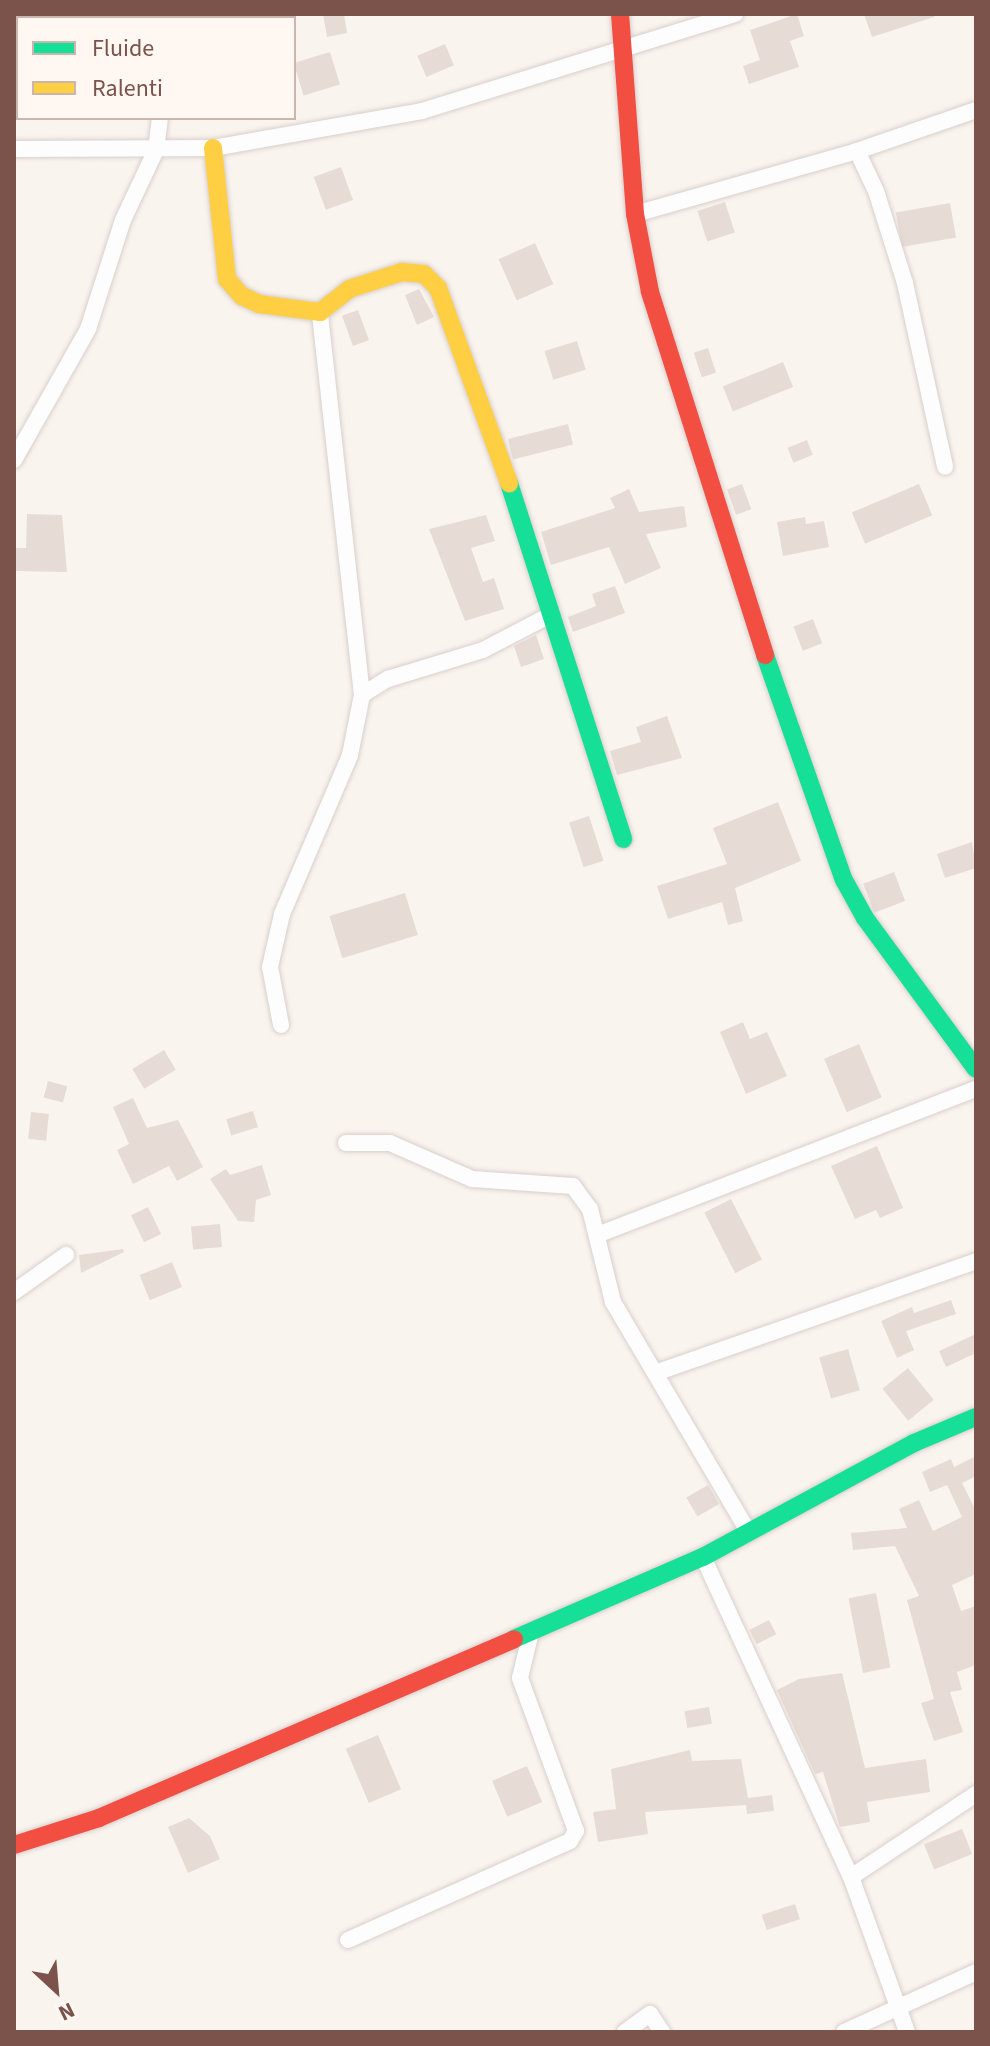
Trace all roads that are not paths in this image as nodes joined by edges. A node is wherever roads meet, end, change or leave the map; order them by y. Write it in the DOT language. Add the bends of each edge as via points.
graph roads {
  1 [pos="620,14"];
  2 [pos="735,14"];
  3 [pos="625,50"];
  4 [pos="976,110"];
  5 [pos="160,120"];
  6 [pos="213,148"];
  7 [pos="14,149"];
  8 [pos="156,150"];
  9 [pos="857,151"];
  10 [pos="635,214"];
  11 [pos="320,312"];
  12 [pos="14,460"];
  13 [pos="945,467"];
  14 [pos="550,615"];
  15 [pos="362,695"];
  16 [pos="623,839"];
  17 [pos="281,1025"];
  18 [pos="976,1069"];
  19 [pos="976,1089"];
  20 [pos="346,1143"];
  21 [pos="597,1235"];
  22 [pos="66,1255"];
  23 [pos="976,1261"];
  24 [pos="14,1292"];
  25 [pos="658,1372"];
  26 [pos="976,1417"];
  27 [pos="749,1533"];
  28 [pos="703,1557"];
  29 [pos="531,1632"];
  30 [pos="976,1794"];
  31 [pos="14,1845"];
  32 [pos="851,1877"];
  33 [pos="348,1940"];
  34 [pos="976,1972"];
  35 [pos="897,2007"];
  36 [pos="625,2032"];
  37 [pos="662,2032"];
  38 [pos="844,2032"];
  39 [pos="907,2032"];
  1 -- 3 [label="street"];
  2 -- 3 [label="street"];
  3 -- 6 [label="street" via="422,111"];
  3 -- 10 [label="street"];
  4 -- 9 [label="street"];
  5 -- 8 [label="street"];
  6 -- 8 [label="street"];
  6 -- 11 [label="street" via="227,279 242,296 259,304"];
  7 -- 8 [label="street"];
  8 -- 12 [label="street" via="123,220 88,329"];
  9 -- 10 [label="street"];
  9 -- 13 [label="street" via="876,191 905,283"];
  10 -- 18 [label="street" via="650,292 738,579 844,880 865,918"];
  11 -- 14 [label="street" via="349,289 402,272 424,274 438,288 527,534"];
  11 -- 15 [label="street"];
  14 -- 15 [label="street" via="483,650 388,679"];
  14 -- 16 [label="street"];
  15 -- 17 [label="street" via="350,755 282,914 270,967"];
  19 -- 21 [label="street"];
  20 -- 21 [label="street" via="390,1143 472,1179 573,1186 590,1209"];
  21 -- 25 [label="street" via="613,1302"];
  22 -- 24 [label="street"];
  23 -- 25 [label="street"];
  25 -- 27 [label="street"];
  26 -- 27 [label="street" via="914,1443"];
  27 -- 28 [label="street"];
  28 -- 29 [label="street"];
  28 -- 32 [label="street"];
  29 -- 31 [label="street" via="99,1818"];
  29 -- 33 [label="street" via="520,1678 576,1831 570,1841"];
  30 -- 32 [label="street"];
  32 -- 35 [label="street"];
  34 -- 35 [label="street"];
  35 -- 38 [label="street"];
  35 -- 39 [label="street"];
  36 -- 37 [label="street" via="650,2014"];
}
